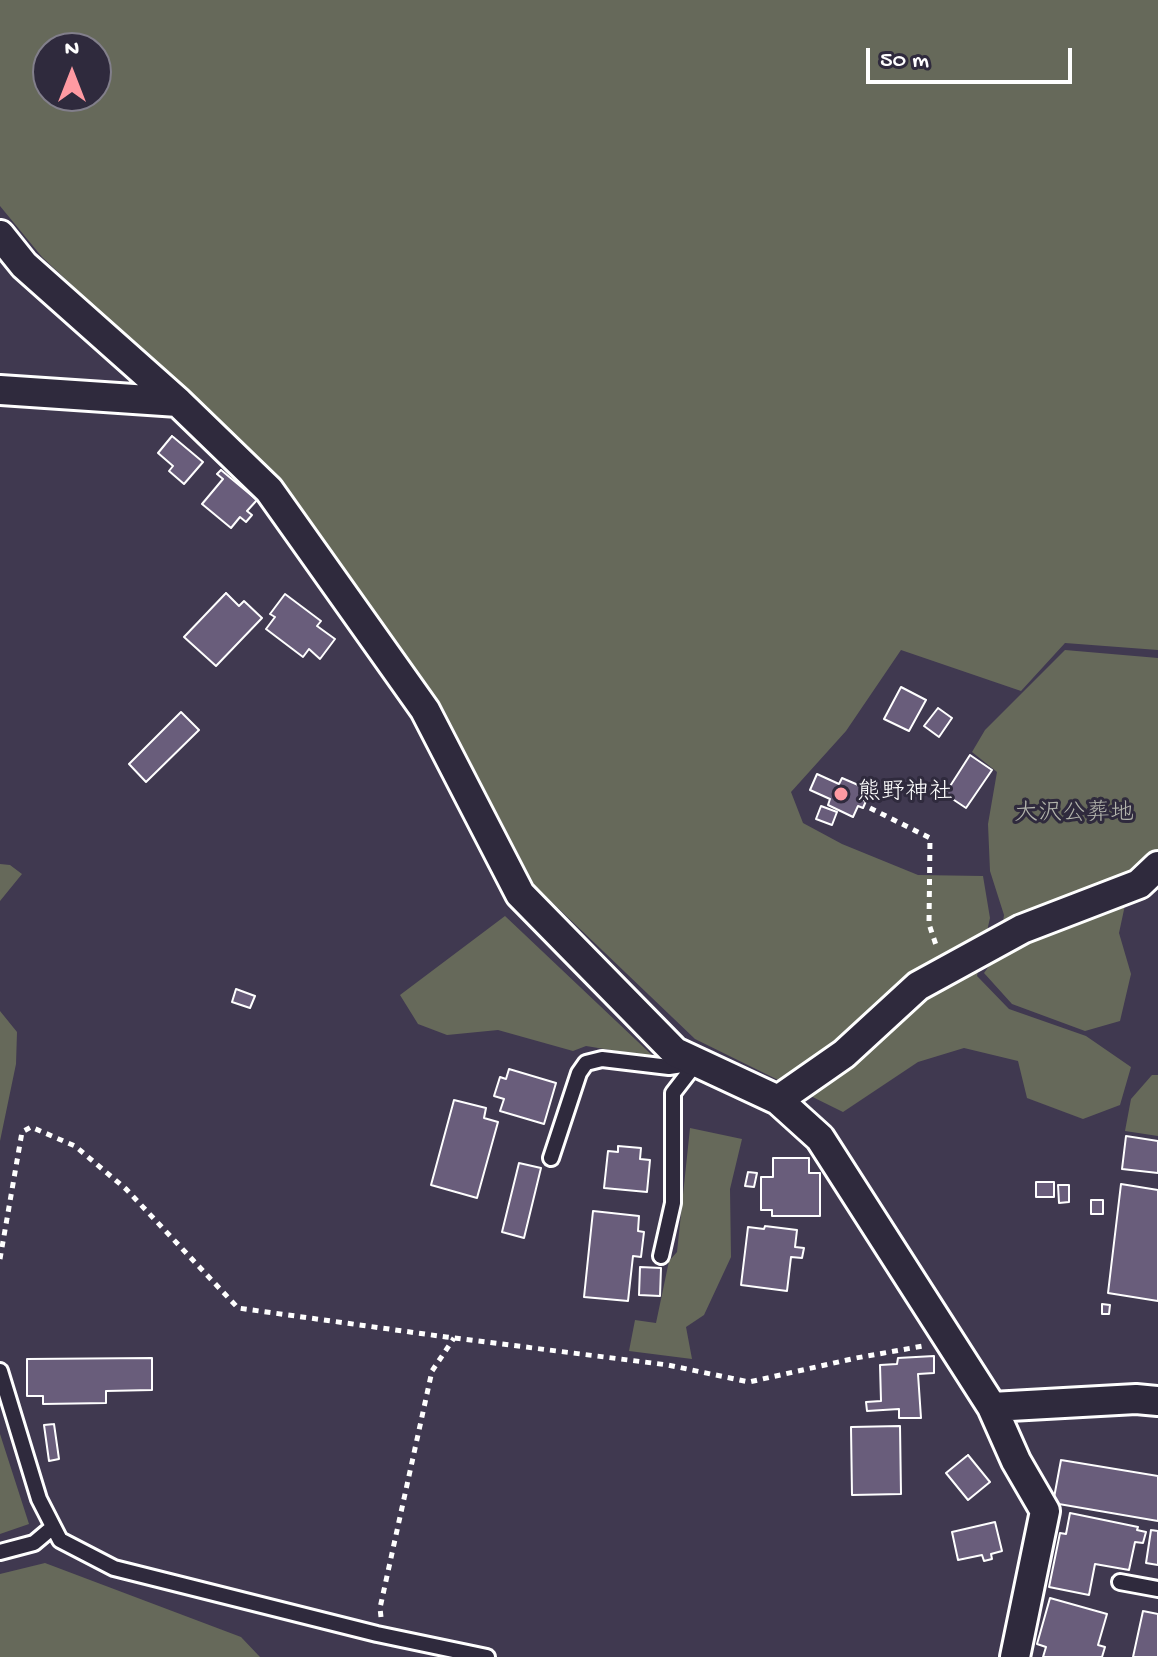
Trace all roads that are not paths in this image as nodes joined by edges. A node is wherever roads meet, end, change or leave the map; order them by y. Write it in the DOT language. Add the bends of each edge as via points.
graph roads {
  1 [pos="0,235"];
  2 [pos="0,390"];
  3 [pos="178,402"];
  4 [pos="1158,866"];
  5 [pos="697,1062"];
  6 [pos="778,1100"];
  7 [pos="551,1158"];
  8 [pos="661,1256"];
  9 [pos="0,1371"];
  10 [pos="1158,1401"];
  11 [pos="992,1407"];
  12 [pos="53,1527"];
  13 [pos="0,1552"];
  14 [pos="1120,1582"];
  15 [pos="1158,1589"];
  16 [pos="487,1657"];
  17 [pos="1015,1657"];
  1 -- 3 [label="street" via="24,265"];
  2 -- 3 [label="street"];
  3 -- 5 [label="street" via="269,490 425,710 520,894 675,1052"];
  4 -- 6 [label="street" via="1139,884 1022,929 918,986 844,1054"];
  5 -- 6 [label="street"];
  5 -- 7 [label="lane" via="669,1067 602,1059 586,1063"];
  5 -- 8 [label="lane" via="673,1093 673,1203"];
  6 -- 11 [label="street" via="820,1138"];
  9 -- 12 [label="lane" via="39,1499"];
  10 -- 11 [label="street"];
  11 -- 17 [label="street" via="1045,1511"];
  12 -- 13 [label="lane" via="34,1543"];
  12 -- 16 [label="lane" via="60,1540 114,1568"];
  14 -- 15 [label="lane"];
}
